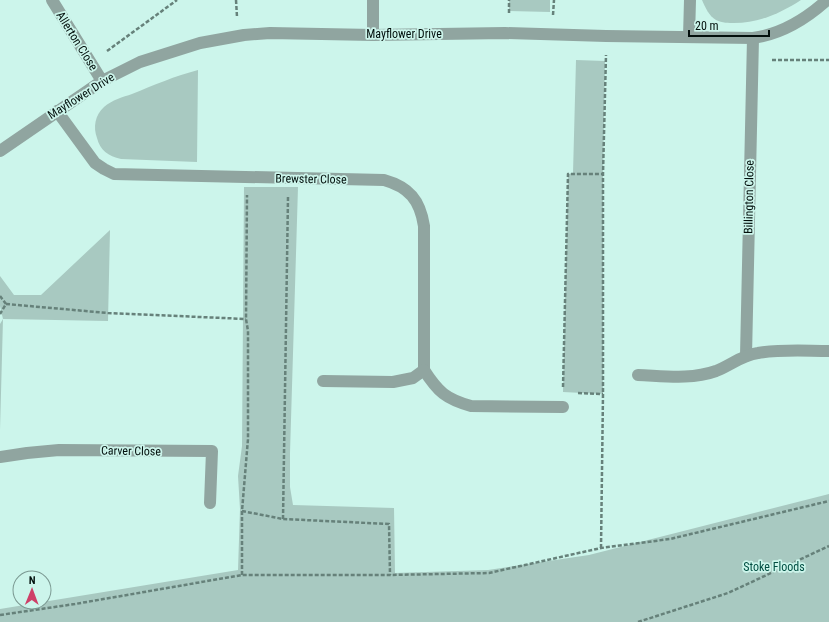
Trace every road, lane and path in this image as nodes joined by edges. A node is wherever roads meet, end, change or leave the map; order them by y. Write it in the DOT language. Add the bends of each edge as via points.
graph roads {
  1 [pos="52,0"];
  2 [pos="177,0"];
  3 [pos="373,0"];
  4 [pos="690,0"];
  5 [pos="827,0"];
  6 [pos="373,34"];
  7 [pos="606,36"];
  8 [pos="689,37"];
  9 [pos="753,38"];
  10 [pos="752,60"];
  11 [pos="829,60"];
  12 [pos="91,63"];
  13 [pos="102,81"];
  14 [pos="57,111"];
  15 [pos="0,150"];
  16 [pos="603,174"];
  17 [pos="246,177"];
  18 [pos="289,178"];
  19 [pos="0,296"];
  20 [pos="6,304"];
  21 [pos="0,314"];
  22 [pos="246,318"];
  23 [pos="829,351"];
  24 [pos="746,356"];
  25 [pos="424,370"];
  26 [pos="638,375"];
  27 [pos="323,381"];
  28 [pos="563,392"];
  29 [pos="603,394"];
  30 [pos="562,407"];
  31 [pos="0,457"];
  32 [pos="829,501"];
  33 [pos="210,503"];
  34 [pos="242,511"];
  35 [pos="283,519"];
  36 [pos="829,546"];
  37 [pos="601,548"];
  38 [pos="242,575"];
  39 [pos="390,575"];
  40 [pos="0,615"];
  41 [pos="638,622"];
  1 -- 12 [label="street, Allerton Close"];
  2 -- 12 [label="path"];
  3 -- 6 [label="street"];
  4 -- 8 [label="street"];
  5 -- 9 [label="street, Mayflower Drive" via="790,27"];
  6 -- 7 [label="street, Mayflower Drive" via="505,33"];
  6 -- 13 [label="street, Mayflower Drive" via="244,35 173,51 140,62"];
  7 -- 8 [label="street, Mayflower Drive"];
  7 -- 16 [label="path"];
  8 -- 9 [label="street, Mayflower Drive"];
  9 -- 10 [label="street, Billington Close"];
  10 -- 11 [label="path"];
  10 -- 24 [label="street, Billington Close"];
  12 -- 13 [label="street, Allerton Close"];
  13 -- 14 [label="street, Mayflower Drive"];
  14 -- 15 [label="street, Mayflower Drive"];
  14 -- 17 [label="street, Brewster Close" via="95,163 114,174"];
  16 -- 28 [label="path" via="568,174"];
  16 -- 29 [label="path"];
  17 -- 18 [label="street, Brewster Close"];
  17 -- 22 [label="path"];
  18 -- 25 [label="street, Brewster Close" via="384,180 396,183 408,191 416,201 422,212 424,226"];
  18 -- 35 [label="path"];
  19 -- 20 [label="path"];
  20 -- 21 [label="path"];
  20 -- 22 [label="path" via="108,313"];
  22 -- 34 [label="path" via="248,439"];
  23 -- 24 [label="street" via="769,352"];
  24 -- 26 [label="street" via="718,370 697,376 682,378"];
  25 -- 27 [label="street" via="413,378 393,382"];
  25 -- 30 [label="street" via="440,392 471,406"];
  28 -- 29 [label="path"];
  28 -- 30 [label="path"];
  29 -- 37 [label="path"];
  31 -- 33 [label="street, Carver Close" via="59,450 212,451"];
  32 -- 37 [label="path" via="670,540"];
  34 -- 35 [label="path"];
  34 -- 38 [label="path"];
  35 -- 39 [label="path" via="390,524"];
  36 -- 41 [label="path" via="728,593"];
  37 -- 39 [label="path" via="489,573"];
  38 -- 39 [label="path"];
  38 -- 40 [label="path"];
}
